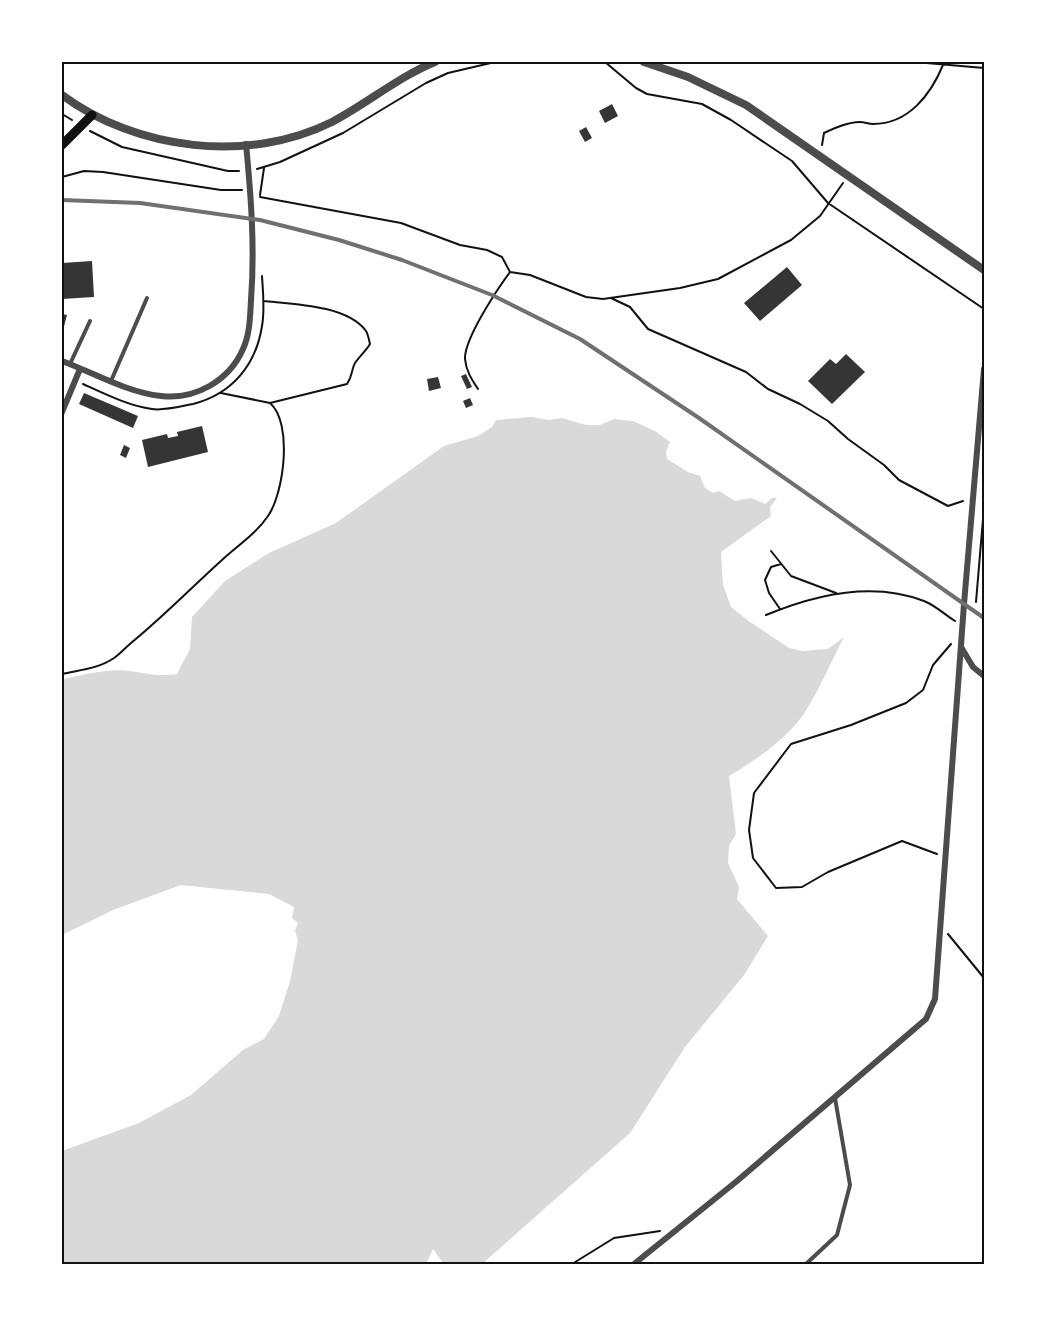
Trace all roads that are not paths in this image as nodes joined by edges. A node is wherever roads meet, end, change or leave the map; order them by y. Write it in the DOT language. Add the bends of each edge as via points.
graph roads {
  1 [pos="435,62"];
  2 [pos="644,62"];
  3 [pos="62,95"];
  4 [pos="92,115"];
  5 [pos="246,144"];
  6 [pos="62,145"];
  7 [pos="984,270"];
  8 [pos="147,298"];
  9 [pos="90,321"];
  10 [pos="62,361"];
  11 [pos="70,364"];
  12 [pos="80,369"];
  13 [pos="984,369"];
  14 [pos="111,381"];
  15 [pos="62,412"];
  16 [pos="961,646"];
  17 [pos="984,676"];
  18 [pos="835,1098"];
  19 [pos="634,1264"];
  20 [pos="806,1264"];
  1 -- 5 [label="street" via="398,80 331,123 305,133"];
  2 -- 7 [label="street" via="688,76 746,105"];
  3 -- 4 [label="street"];
  4 -- 5 [label="street" via="147,137 175,143"];
  4 -- 6 [label="main road"];
  5 -- 14 [label="street" via="253,281 250,322 236,361 214,383 186,395 163,397"];
  8 -- 14 [label="lane"];
  9 -- 11 [label="lane"];
  10 -- 11 [label="street"];
  11 -- 12 [label="street"];
  12 -- 14 [label="street"];
  12 -- 15 [label="street"];
  13 -- 16 [label="street"];
  16 -- 17 [label="street" via="973,667"];
  16 -- 18 [label="street" via="935,999 926,1019"];
  18 -- 19 [label="street"];
  18 -- 20 [label="lane" via="850,1185 837,1235"];
}
